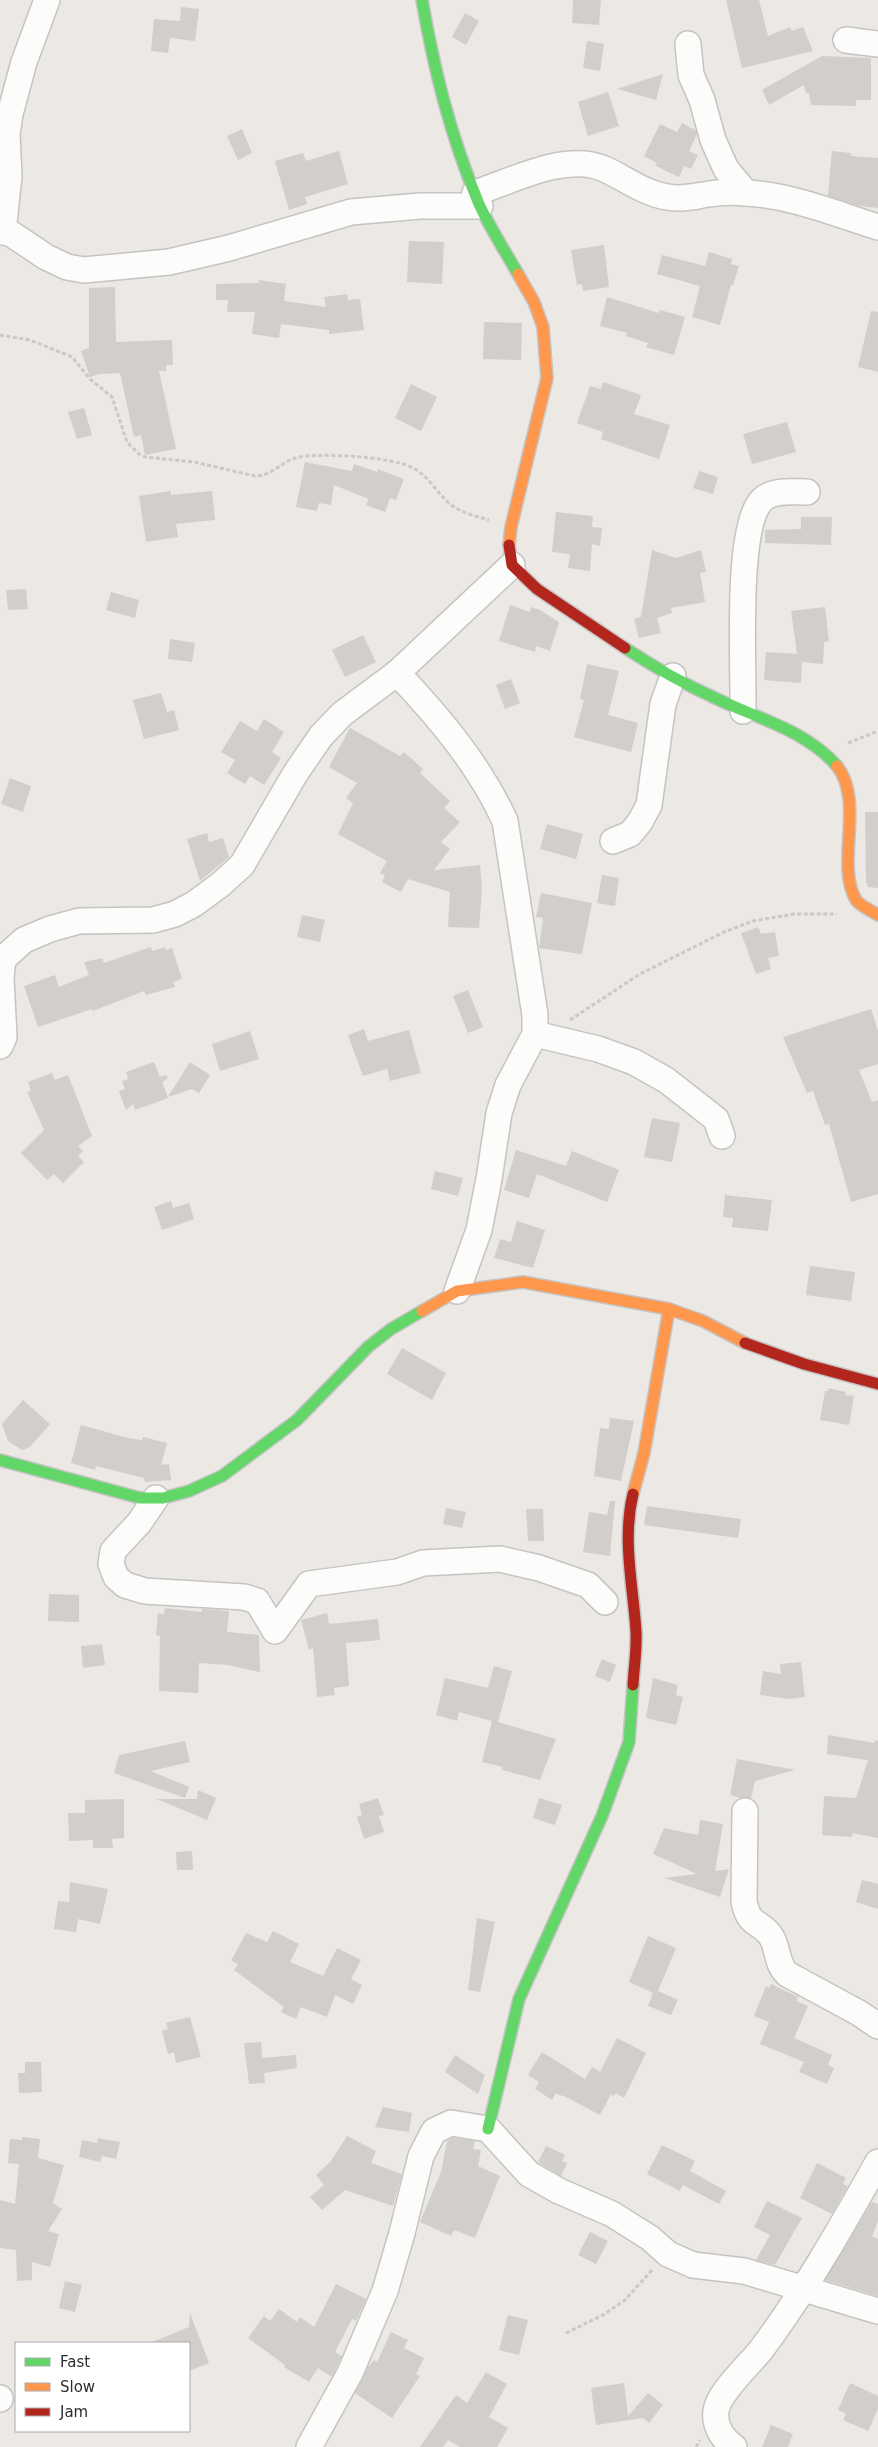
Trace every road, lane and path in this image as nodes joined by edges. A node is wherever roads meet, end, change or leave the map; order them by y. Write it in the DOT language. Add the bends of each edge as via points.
graph roads {
  1 [pos="47,0"];
  2 [pos="422,0"];
  3 [pos="846,40"];
  4 [pos="688,44"];
  5 [pos="878,44"];
  6 [pos="746,193"];
  7 [pos="478,200"];
  8 [pos="878,227"];
  9 [pos="2,231"];
  10 [pos="0,335"];
  11 [pos="807,492"];
  12 [pos="511,527"];
  13 [pos="512,565"];
  14 [pos="397,673"];
  15 [pos="673,676"];
  16 [pos="744,711"];
  17 [pos="878,731"];
  18 [pos="825,752"];
  19 [pos="613,841"];
  20 [pos="840,914"];
  21 [pos="878,915"];
  22 [pos="542,1036"];
  23 [pos="0,1046"];
  24 [pos="722,1136"];
  25 [pos="457,1292"];
  26 [pos="669,1309"];
  27 [pos="878,1384"];
  28 [pos="0,1460"];
  29 [pos="156,1498"];
  30 [pos="605,1602"];
  31 [pos="745,1811"];
  32 [pos="878,2026"];
  33 [pos="488,2129"];
  34 [pos="878,2162"];
  35 [pos="668,2254"];
  36 [pos="805,2288"];
  37 [pos="878,2311"];
  38 [pos="566,2333"];
  39 [pos="309,2447"];
  40 [pos="734,2447"];
  1 -- 9 [label="street" via="24,62 10,114 7,136 9,176"];
  2 -- 7 [label="street" via="450,129"];
  3 -- 5 [label="street"];
  4 -- 6 [label="street" via="691,75 713,140 726,169"];
  6 -- 7 [label="street" via="668,198 585,163 543,170"];
  6 -- 8 [label="street" via="806,205"];
  7 -- 9 [label="street" via="351,212 169,262 84,270 67,267"];
  7 -- 12 [label="street" via="534,302 543,327 546,355 547,378"];
  10 -- 12 [label="path" via="30,340 72,357 90,379 112,397 127,442 145,457 194,462 255,476 270,473 293,459 315,456 392,460 424,474 442,496 462,511"];
  11 -- 16 [label="street" via="779,492 764,498 749,527 744,555"];
  12 -- 13 [label="street" via="509,550"];
  13 -- 14 [label="street"];
  13 -- 15 [label="street" via="537,589"];
  14 -- 22 [label="street" via="481,775 505,822 535,1015"];
  14 -- 23 [label="street" via="342,714 321,736 242,865 194,904 153,920 79,922 50,929 24,940 3,959 4,1037"];
  15 -- 16 [label="street"];
  15 -- 19 [label="street" via="663,704 649,805 630,834"];
  16 -- 18 [label="street" via="802,737"];
  17 -- 18 [label="path"];
  18 -- 21 [label="street" via="839,768 849,794 850,885 857,902"];
  20 -- 22 [label="path" via="794,914 753,921 724,932 640,974"];
  22 -- 24 [label="street" via="598,1049 634,1062 666,1080 716,1119"];
  22 -- 25 [label="street" via="508,1085 499,1113 479,1230"];
  25 -- 26 [label="street" via="523,1282"];
  25 -- 29 [label="street" via="390,1328 297,1420 229,1471 189,1492"];
  26 -- 27 [label="street" via="703,1321 768,1352"];
  26 -- 33 [label="street" via="644,1453 629,1511 628,1568 636,1633 629,1742 602,1816 519,2000"];
  28 -- 29 [label="street" via="122,1494"];
  29 -- 30 [label="street" via="113,1551 111,1564 116,1577 125,1586 145,1591 244,1597 257,1601 275,1631 309,1584 397,1572 423,1563 500,1559 588,1585"];
  31 -- 32 [label="street" via="746,1913 773,1940 780,1967 787,1974"];
  33 -- 35 [label="street" via="529,2174 612,2214 650,2238"];
  33 -- 39 [label="street" via="451,2123 434,2131 421,2156 385,2291 350,2373"];
  34 -- 36 [label="street"];
  35 -- 36 [label="street" via="693,2265 744,2271"];
  35 -- 38 [label="path" via="625,2300"];
  36 -- 37 [label="street"];
  36 -- 40 [label="street" via="724,2394 716,2411 718,2428 724,2440"];
}
